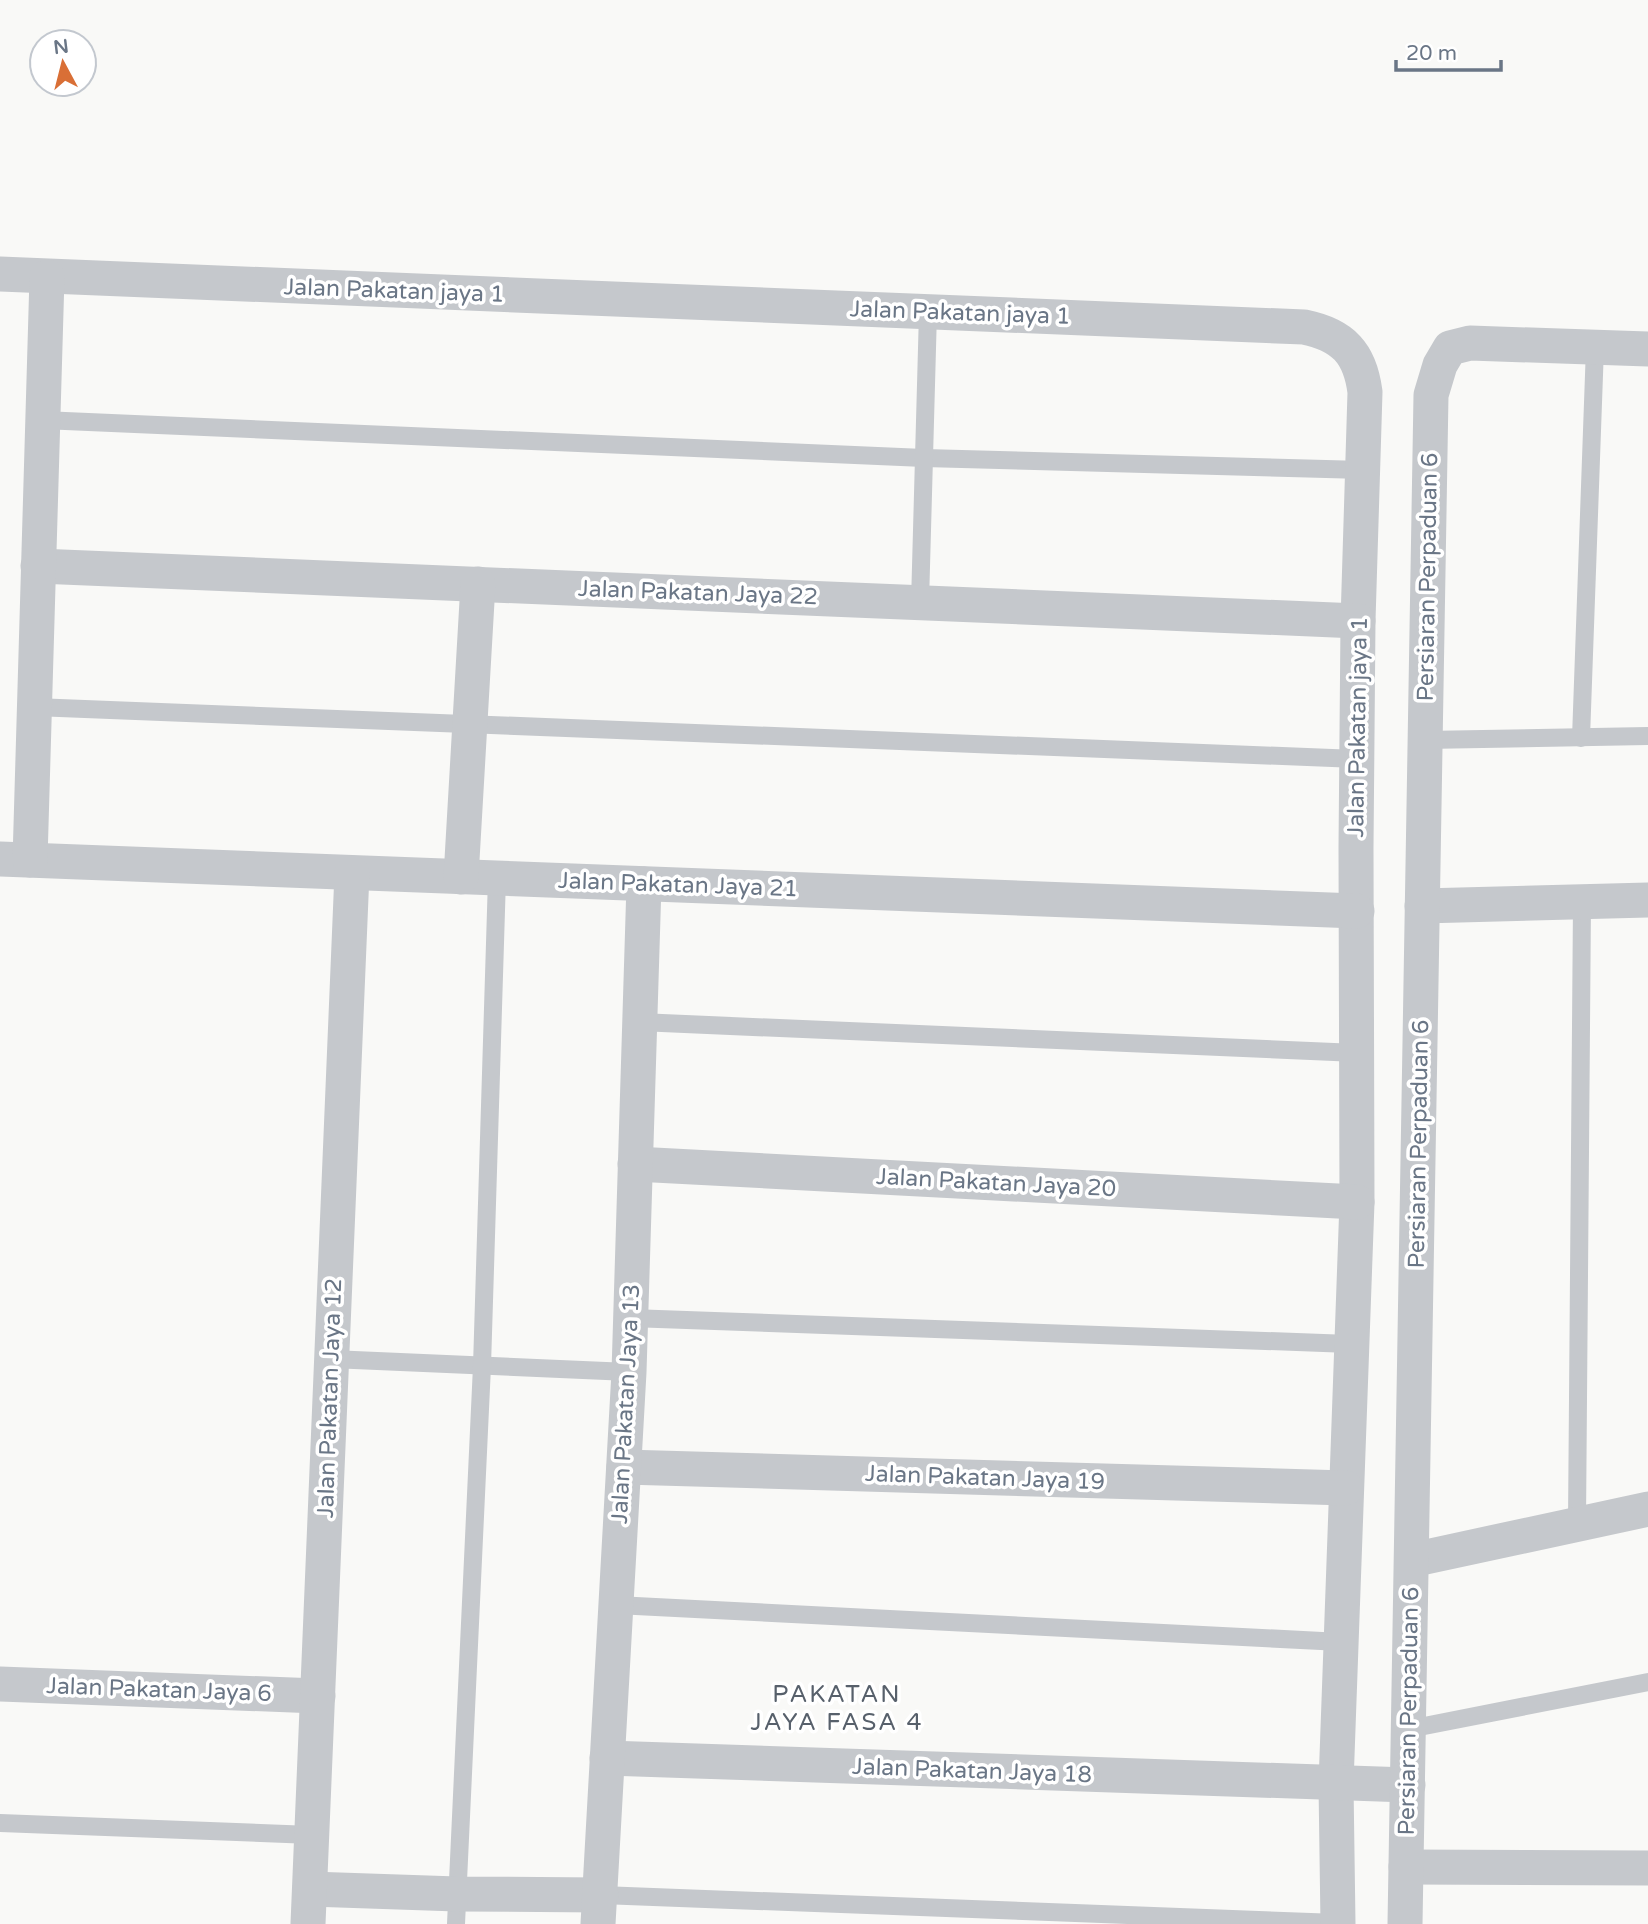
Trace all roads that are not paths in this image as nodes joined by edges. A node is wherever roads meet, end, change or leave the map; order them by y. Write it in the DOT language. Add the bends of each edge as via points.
graph roads {
  1 [pos="0,274"];
  2 [pos="47,277"];
  3 [pos="928,312"];
  4 [pos="1595,347"];
  5 [pos="1648,349"];
  6 [pos="42,420"];
  7 [pos="924,458"];
  8 [pos="1363,470"];
  9 [pos="38,566"];
  10 [pos="478,584"];
  11 [pos="920,603"];
  12 [pos="1359,621"];
  13 [pos="34,707"];
  14 [pos="469,724"];
  15 [pos="1648,736"];
  16 [pos="1581,737"];
  17 [pos="1425,740"];
  18 [pos="1357,759"];
  19 [pos="15,859"];
  20 [pos="352,873"];
  21 [pos="461,877"];
  22 [pos="497,878"];
  23 [pos="644,884"];
  24 [pos="1648,900"];
  25 [pos="1582,902"];
  26 [pos="1422,905"];
  27 [pos="1357,911"];
  28 [pos="639,1022"];
  29 [pos="1357,1053"];
  30 [pos="635,1164"];
  31 [pos="1357,1202"];
  32 [pos="630,1318"];
  33 [pos="1350,1344"];
  34 [pos="331,1359"];
  35 [pos="482,1366"];
  36 [pos="629,1372"];
  37 [pos="624,1467"];
  38 [pos="1346,1488"];
  39 [pos="1648,1509"];
  40 [pos="1577,1523"];
  41 [pos="1412,1560"];
  42 [pos="616,1605"];
  43 [pos="1341,1642"];
  44 [pos="1648,1682"];
  45 [pos="0,1684"];
  46 [pos="318,1696"];
  47 [pos="1409,1729"];
  48 [pos="607,1758"];
  49 [pos="1336,1784"];
  50 [pos="1408,1785"];
  51 [pos="0,1823"];
  52 [pos="312,1835"];
  53 [pos="1406,1867"];
  54 [pos="1648,1868"];
  55 [pos="310,1889"];
  56 [pos="457,1909"];
  57 [pos="599,1909"];
  58 [pos="1338,1923"];
  59 [pos="308,1924"];
  60 [pos="1405,1924"];
  1 -- 2 [label="street, Jalan Pakatan jaya 1"];
  2 -- 3 [label="street, Jalan Pakatan jaya 1"];
  2 -- 6 [label="street"];
  3 -- 7 [label="lane"];
  3 -- 8 [label="street, Jalan Pakatan jaya 1" via="1324,331 1354,355 1362,373"];
  4 -- 5 [label="street"];
  4 -- 16 [label="lane"];
  4 -- 17 [label="street, Persiaran Perpaduan 6" via="1470,343 1450,348 1440,365 1431,395"];
  6 -- 7 [label="lane"];
  6 -- 9 [label="street"];
  7 -- 8 [label="lane"];
  7 -- 11 [label="lane"];
  8 -- 12 [label="street, Jalan Pakatan jaya 1"];
  9 -- 10 [label="street, Jalan Pakatan Jaya 22"];
  9 -- 13 [label="street"];
  10 -- 11 [label="street, Jalan Pakatan Jaya 22"];
  10 -- 14 [label="street"];
  11 -- 12 [label="street, Jalan Pakatan Jaya 22"];
  12 -- 18 [label="street, Jalan Pakatan jaya 1"];
  13 -- 14 [label="lane"];
  13 -- 19 [label="street"];
  14 -- 18 [label="lane"];
  14 -- 21 [label="street"];
  15 -- 16 [label="lane"];
  16 -- 17 [label="lane"];
  17 -- 26 [label="street, Persiaran Perpaduan 6"];
  18 -- 27 [label="street, Jalan Pakatan jaya 1"];
  19 -- 20 [label="street, Jalan Pakatan Jaya 21"];
  20 -- 21 [label="street, Jalan Pakatan Jaya 21"];
  20 -- 34 [label="street, Jalan Pakatan Jaya 12"];
  21 -- 22 [label="street, Jalan Pakatan Jaya 21"];
  22 -- 23 [label="street, Jalan Pakatan Jaya 21"];
  22 -- 35 [label="lane"];
  23 -- 27 [label="street, Jalan Pakatan Jaya 21"];
  23 -- 28 [label="street, Jalan Pakatan Jaya 13"];
  24 -- 25 [label="street"];
  25 -- 26 [label="street"];
  25 -- 40 [label="lane"];
  26 -- 41 [label="street, Persiaran Perpaduan 6"];
  27 -- 29 [label="street, Jalan Pakatan jaya 1"];
  28 -- 29 [label="lane"];
  28 -- 30 [label="street, Jalan Pakatan Jaya 13"];
  29 -- 31 [label="street, Jalan Pakatan jaya 1"];
  30 -- 31 [label="street, Jalan Pakatan Jaya 20"];
  30 -- 32 [label="street, Jalan Pakatan Jaya 13"];
  31 -- 33 [label="street, Jalan Pakatan jaya 1"];
  32 -- 33 [label="lane"];
  32 -- 36 [label="street, Jalan Pakatan Jaya 13"];
  33 -- 38 [label="street, Jalan Pakatan jaya 1"];
  34 -- 35 [label="lane"];
  34 -- 46 [label="street, Jalan Pakatan Jaya 12"];
  35 -- 36 [label="lane"];
  35 -- 56 [label="lane"];
  36 -- 37 [label="street, Jalan Pakatan Jaya 13"];
  37 -- 38 [label="street, Jalan Pakatan Jaya 19"];
  37 -- 42 [label="street, Jalan Pakatan Jaya 13"];
  38 -- 43 [label="street, Jalan Pakatan jaya 1"];
  39 -- 40 [label="street"];
  40 -- 41 [label="street"];
  41 -- 47 [label="street, Persiaran Perpaduan 6"];
  42 -- 43 [label="lane"];
  42 -- 48 [label="street, Jalan Pakatan Jaya 13"];
  43 -- 49 [label="street, Jalan Pakatan jaya 1"];
  44 -- 47 [label="lane"];
  45 -- 46 [label="street, Jalan Pakatan Jaya 6"];
  46 -- 52 [label="street, Jalan Pakatan Jaya 12"];
  47 -- 50 [label="street, Persiaran Perpaduan 6"];
  48 -- 49 [label="street, Jalan Pakatan Jaya 18"];
  48 -- 57 [label="street, Jalan Pakatan Jaya 13"];
  49 -- 50 [label="street, Jalan Pakatan Jaya 18"];
  49 -- 58 [label="street, Jalan Pakatan jaya 1"];
  50 -- 53 [label="street, Persiaran Perpaduan 6"];
  51 -- 52 [label="lane"];
  52 -- 55 [label="street, Jalan Pakatan Jaya 12"];
  53 -- 54 [label="street"];
  53 -- 60 [label="street, Persiaran Perpaduan 6"];
  55 -- 56 [label="street"];
  55 -- 59 [label="street, Jalan Pakatan Jaya 12"];
  56 -- 57 [label="street"];
  57 -- 58 [label="lane"];
}
